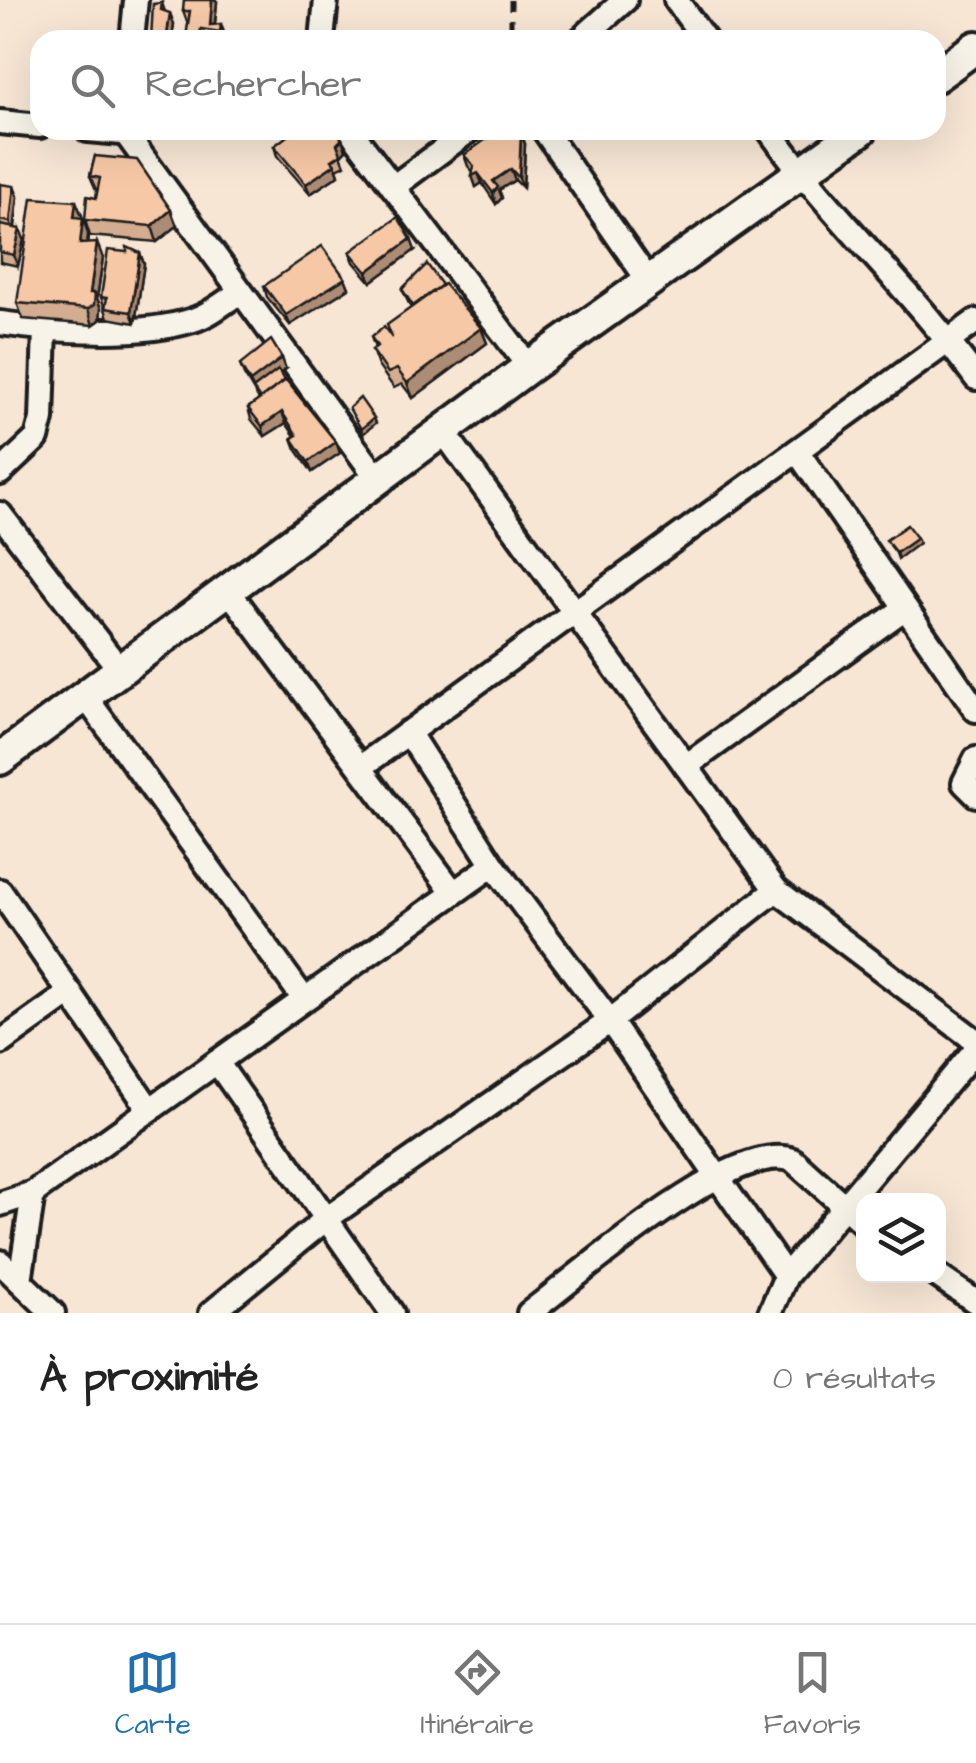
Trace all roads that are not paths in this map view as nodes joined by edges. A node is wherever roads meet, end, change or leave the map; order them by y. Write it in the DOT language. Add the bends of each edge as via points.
graph roads {
  1 [pos="136,0"];
  2 [pos="326,0"];
  3 [pos="625,0"];
  4 [pos="676,0"];
  5 [pos="133,30"];
  6 [pos="323,30"];
  7 [pos="591,30"];
  8 [pos="698,30"];
  9 [pos="976,47"];
  10 [pos="946,69"];
  11 [pos="0,122"];
  12 [pos="30,125"];
  13 [pos="129,140"];
  14 [pos="358,140"];
  15 [pos="456,140"];
  16 [pos="551,140"];
  17 [pos="776,140"];
  18 [pos="846,140"];
  19 [pos="800,173"];
  20 [pos="393,187"];
  21 [pos="650,283"];
  22 [pos="240,292"];
  23 [pos="976,321"];
  24 [pos="0,323"];
  25 [pos="45,330"];
  26 [pos="949,340"];
  27 [pos="529,367"];
  28 [pos="976,378"];
  29 [pos="443,430"];
  30 [pos="797,451"];
  31 [pos="0,473"];
  32 [pos="378,478"];
  33 [pos="0,514"];
  34 [pos="228,590"];
  35 [pos="904,608"];
  36 [pos="574,612"];
  37 [pos="120,670"];
  38 [pos="85,696"];
  39 [pos="976,710"];
  40 [pos="408,732"];
  41 [pos="0,759"];
  42 [pos="976,759"];
  43 [pos="686,766"];
  44 [pos="361,768"];
  45 [pos="976,795"];
  46 [pos="493,865"];
  47 [pos="776,890"];
  48 [pos="0,891"];
  49 [pos="453,892"];
  50 [pos="70,992"];
  51 [pos="304,999"];
  52 [pos="610,1020"];
  53 [pos="976,1041"];
  54 [pos="0,1043"];
  55 [pos="976,1049"];
  56 [pos="216,1062"];
  57 [pos="150,1110"];
  58 [pos="715,1174"];
  59 [pos="33,1193"];
  60 [pos="0,1204"];
  61 [pos="843,1210"];
  62 [pos="326,1218"];
  63 [pos="856,1219"];
  64 [pos="0,1262"];
  65 [pos="786,1276"];
  66 [pos="946,1281"];
  67 [pos="20,1282"];
  68 [pos="976,1302"];
  69 [pos="53,1313"];
  70 [pos="211,1313"];
  71 [pos="392,1313"];
  72 [pos="529,1313"];
  73 [pos="770,1313"];
  1 -- 5 [label="street"];
  2 -- 6 [label="street"];
  3 -- 7 [label="street"];
  4 -- 8 [label="street"];
  9 -- 10 [label="main road"];
  11 -- 12 [label="street"];
  13 -- 22 [label="street"];
  14 -- 20 [label="street"];
  15 -- 20 [label="street"];
  16 -- 21 [label="street"];
  17 -- 19 [label="street"];
  18 -- 19 [label="main road"];
  19 -- 21 [label="main road"];
  19 -- 26 [label="street"];
  20 -- 27 [label="street"];
  21 -- 27 [label="main road"];
  22 -- 25 [label="street" via="196,319 163,326"];
  22 -- 32 [label="street"];
  23 -- 26 [label="street"];
  24 -- 25 [label="street"];
  25 -- 31 [label="street" via="37,438"];
  26 -- 28 [label="street"];
  26 -- 30 [label="street"];
  27 -- 29 [label="main road"];
  29 -- 32 [label="main road"];
  29 -- 36 [label="street"];
  30 -- 35 [label="street"];
  30 -- 36 [label="street"];
  32 -- 34 [label="main road"];
  33 -- 37 [label="street"];
  34 -- 37 [label="main road"];
  34 -- 44 [label="street"];
  35 -- 39 [label="street"];
  35 -- 43 [label="street"];
  36 -- 40 [label="street"];
  36 -- 43 [label="street"];
  37 -- 38 [label="main road"];
  38 -- 41 [label="main road"];
  38 -- 51 [label="street"];
  40 -- 44 [label="street"];
  40 -- 46 [label="street"];
  42 -- 45 [label="street" via="964,783"];
  43 -- 47 [label="street"];
  44 -- 49 [label="street"];
  46 -- 49 [label="street"];
  46 -- 52 [label="street"];
  47 -- 52 [label="street"];
  47 -- 53 [label="street"];
  48 -- 50 [label="street"];
  49 -- 51 [label="street"];
  50 -- 54 [label="street"];
  50 -- 57 [label="street"];
  51 -- 56 [label="street"];
  52 -- 58 [label="street"];
  52 -- 62 [label="street"];
  55 -- 61 [label="street"];
  56 -- 57 [label="street"];
  56 -- 62 [label="street"];
  57 -- 59 [label="street"];
  58 -- 61 [label="street" via="779,1155 793,1160"];
  58 -- 65 [label="street"];
  58 -- 72 [label="street"];
  59 -- 60 [label="street"];
  59 -- 67 [label="street"];
  61 -- 63 [label="street"];
  61 -- 65 [label="street"];
  62 -- 70 [label="street"];
  62 -- 71 [label="street"];
  64 -- 67 [label="street"];
  65 -- 73 [label="street"];
  66 -- 68 [label="street"];
  67 -- 69 [label="street"];
}
